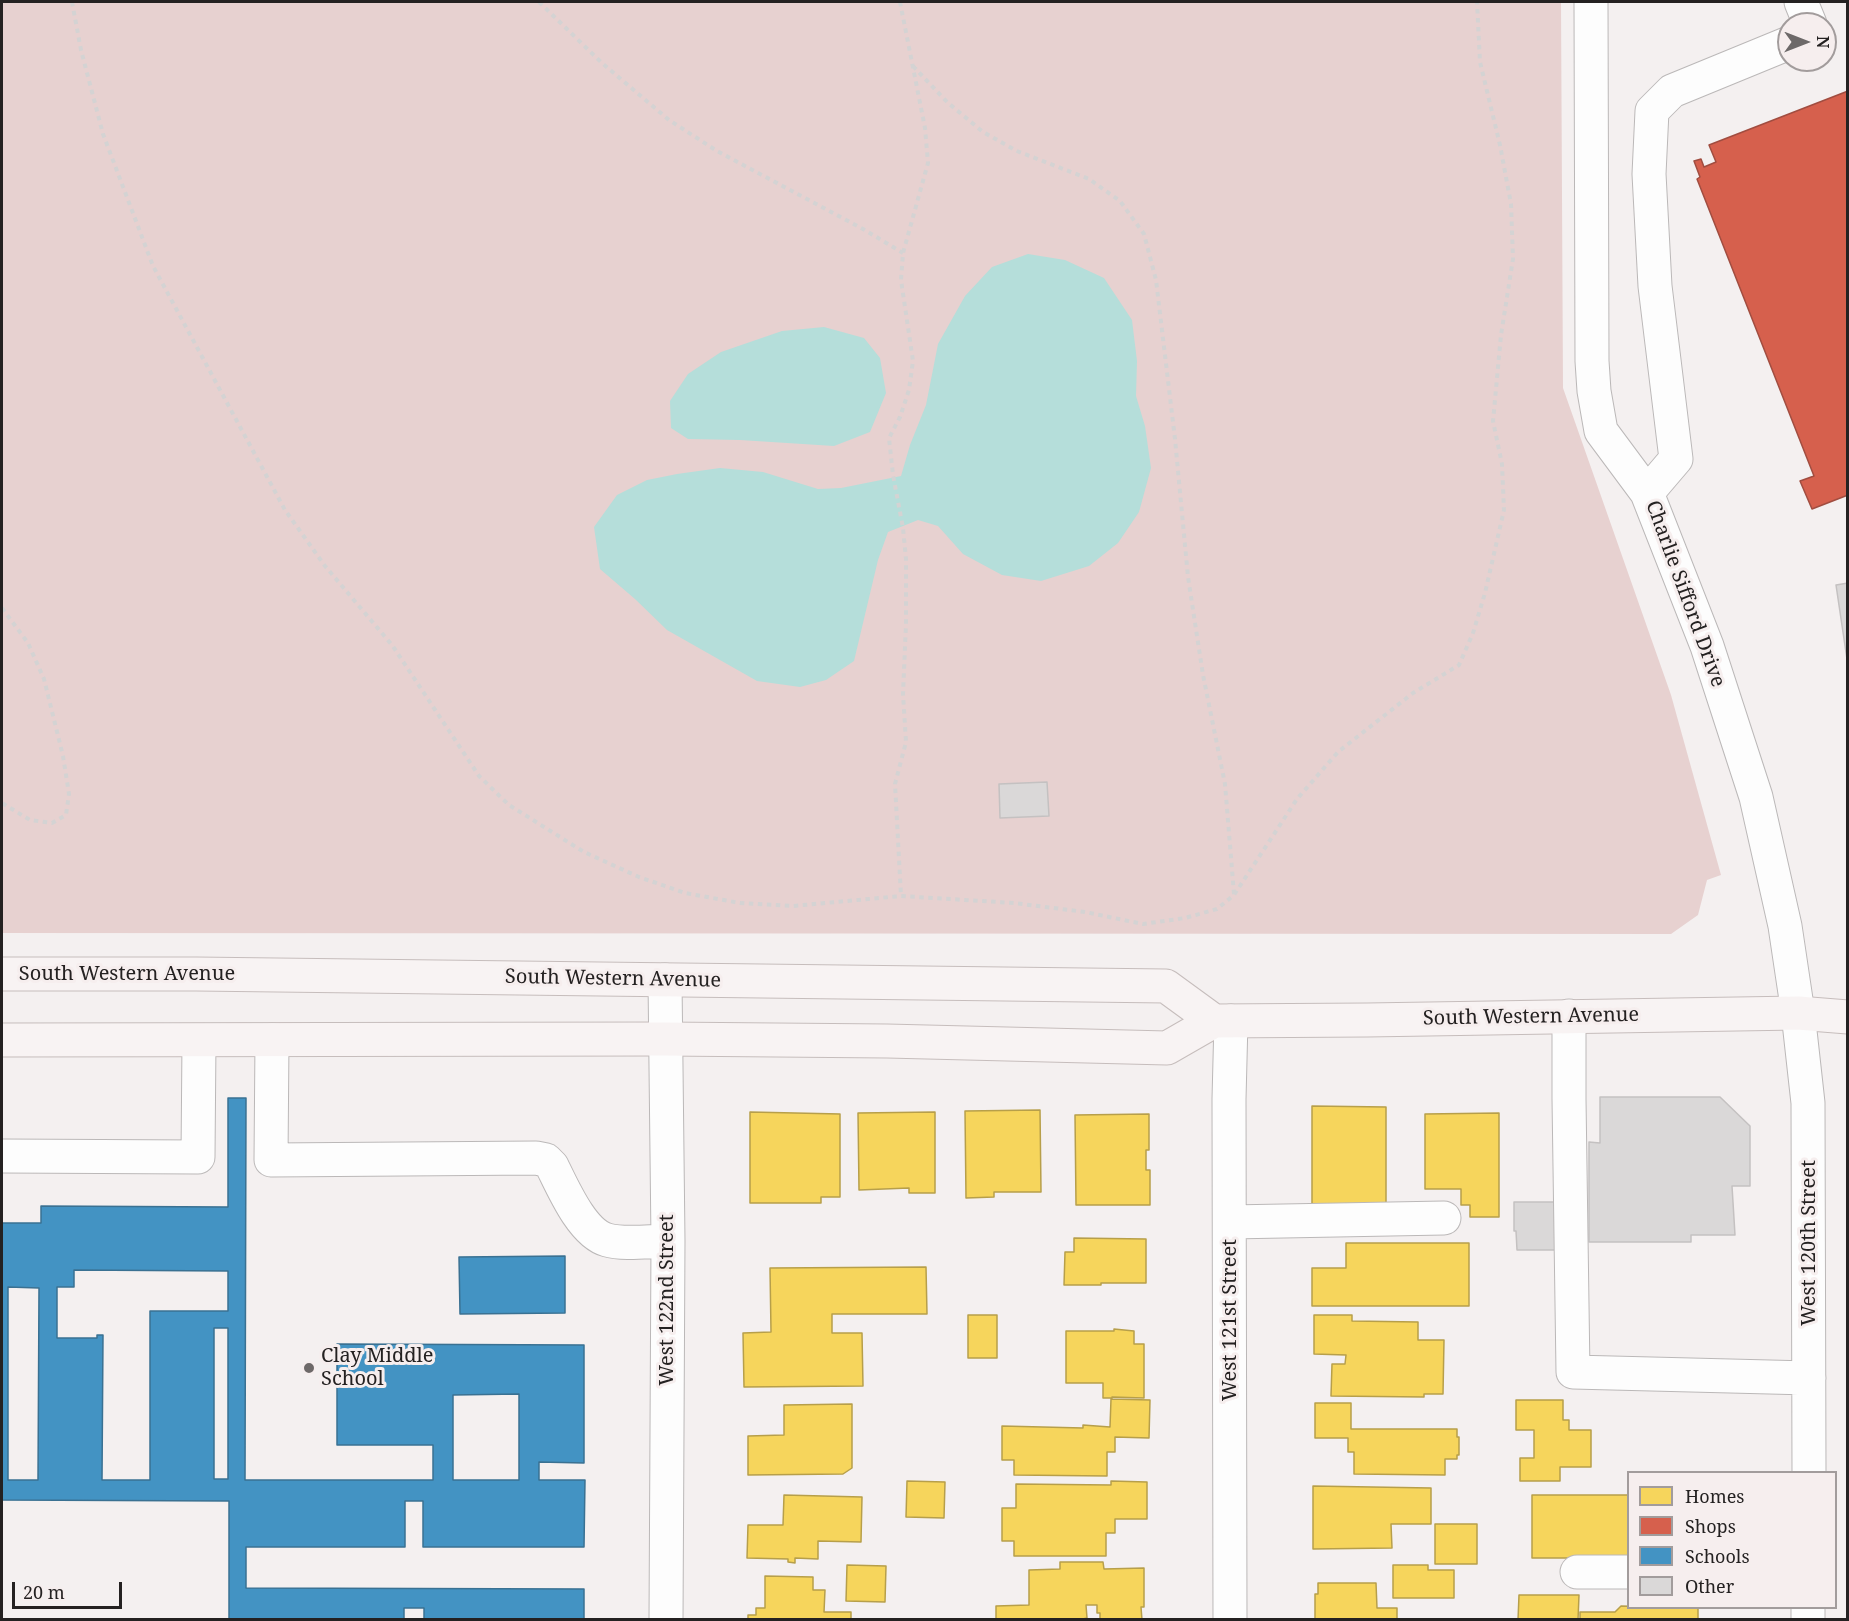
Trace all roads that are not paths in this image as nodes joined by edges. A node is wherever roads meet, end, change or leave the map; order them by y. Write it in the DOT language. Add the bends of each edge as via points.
graph roads {
  1 [pos="1591,2"];
  2 [pos="1777,48"];
  3 [pos="1647,493"];
  4 [pos="2,974"];
  5 [pos="665,980"];
  6 [pos="1798,1013"];
  7 [pos="1569,1017"];
  8 [pos="1848,1017"];
  9 [pos="1222,1021"];
  10 [pos="666,1039"];
  11 [pos="2,1040"];
  12 [pos="272,1040"];
  13 [pos="199,1041"];
  14 [pos="2,1156"];
  15 [pos="1444,1218"];
  16 [pos="1230,1222"];
  17 [pos="668,1241"];
  18 [pos="1809,1378"];
  19 [pos="1809,1471"];
  20 [pos="1577,1572"];
  21 [pos="1627,1572"];
  22 [pos="666,1620"];
  23 [pos="1230,1620"];
  1 -- 3 [label="street, Charlie Sifford Drive" via="1594,391 1602,431"];
  2 -- 3 [label="street" via="1672,91 1652,111 1649,174 1655,286 1676,459"];
  3 -- 6 [label="street, Charlie Sifford Drive" via="1707,646 1756,797 1785,926"];
  4 -- 5 [label="main road, South Western Avenue"];
  5 -- 9 [label="main road, South Western Avenue" via="1166,986"];
  5 -- 10 [label="street, West 122nd Street"];
  6 -- 7 [label="main road, South Western Avenue"];
  6 -- 8 [label="main road, South Western Avenue"];
  6 -- 18 [label="street, West 120th Street" via="1808,1103"];
  7 -- 9 [label="main road, South Western Avenue"];
  7 -- 18 [label="street" via="1573,1372"];
  9 -- 10 [label="main road, South Western Avenue" via="1167,1048"];
  9 -- 16 [label="street, West 121st Street" via="1229,1099"];
  10 -- 12 [label="main road, South Western Avenue"];
  10 -- 17 [label="street, West 122nd Street"];
  11 -- 13 [label="main road, South Western Avenue"];
  12 -- 13 [label="main road, South Western Avenue"];
  12 -- 17 [label="street" via="271,1160 546,1160 579,1215 600,1237 615,1241"];
  13 -- 14 [label="street" via="198,1157"];
  15 -- 16 [label="street"];
  16 -- 23 [label="street, West 121st Street"];
  17 -- 22 [label="street, West 122nd Street"];
  18 -- 19 [label="street, West 120th Street"];
  20 -- 21 [label="street"];
}
